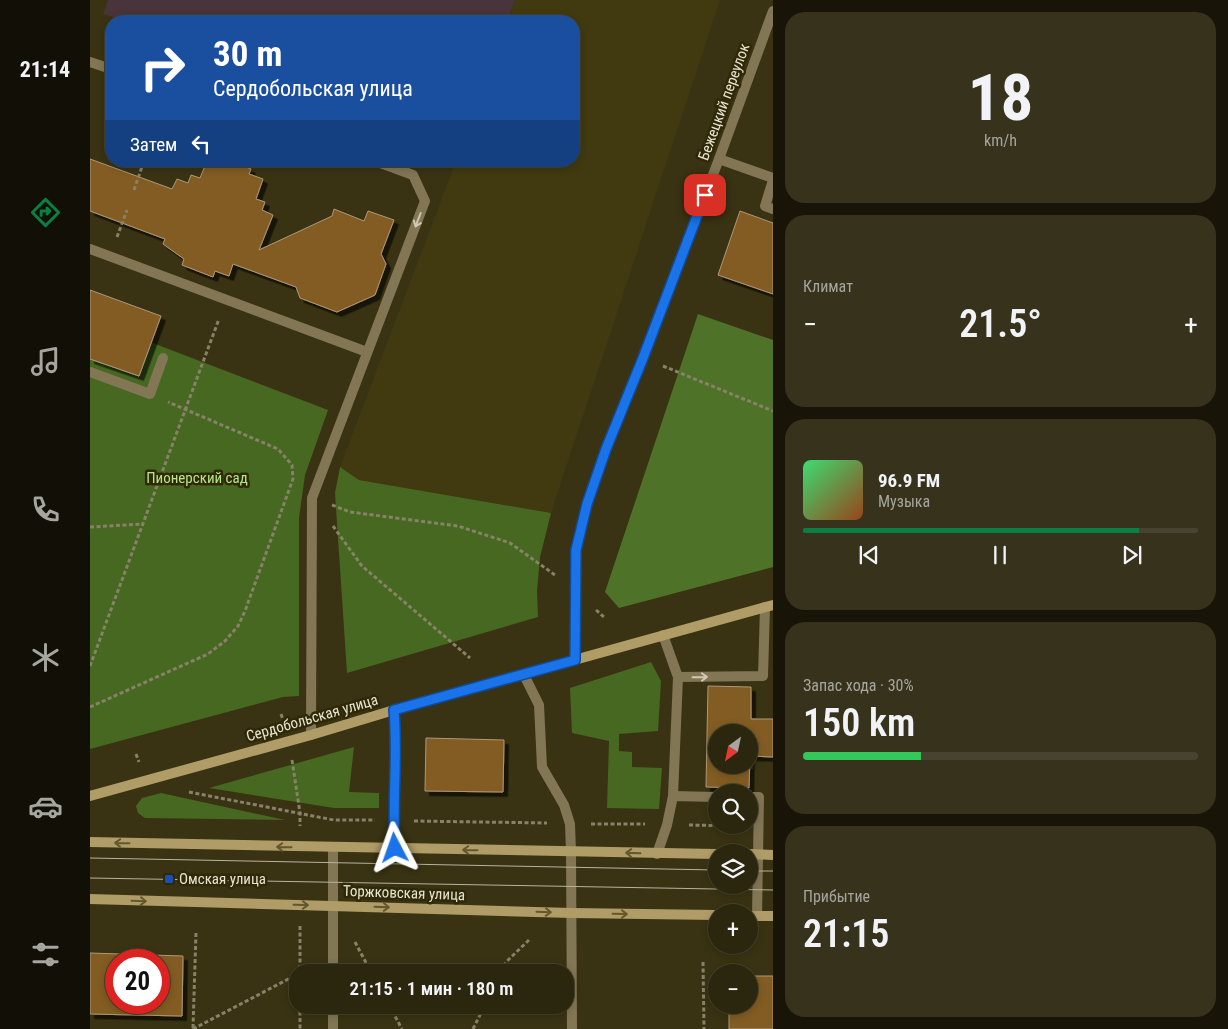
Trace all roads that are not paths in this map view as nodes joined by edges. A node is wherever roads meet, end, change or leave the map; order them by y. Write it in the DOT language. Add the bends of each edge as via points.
graph roads {
  1 [pos="773,11"];
  2 [pos="90,62"];
  3 [pos="105,67"];
  4 [pos="719,158"];
  5 [pos="391,167"];
  6 [pos="773,179"];
  7 [pos="773,209"];
  8 [pos="90,249"];
  9 [pos="367,352"];
  10 [pos="162,358"];
  11 [pos="90,372"];
  12 [pos="769,606"];
  13 [pos="663,635"];
  14 [pos="575,660"];
  15 [pos="524,675"];
  16 [pos="678,677"];
  17 [pos="394,710"];
  18 [pos="311,735"];
  19 [pos="90,796"];
  20 [pos="673,796"];
  21 [pos="708,797"];
  22 [pos="758,797"];
  23 [pos="758,832"];
  24 [pos="90,842"];
  25 [pos="333,847"];
  26 [pos="395,848"];
  27 [pos="571,851"];
  28 [pos="657,854"];
  29 [pos="708,854"];
  30 [pos="758,854"];
  31 [pos="773,855"];
  32 [pos="90,899"];
  33 [pos="333,905"];
  34 [pos="572,913"];
  35 [pos="708,916"];
  36 [pos="758,916"];
  37 [pos="773,916"];
  38 [pos="333,964"];
  39 [pos="333,1014"];
  40 [pos="333,1029"];
  41 [pos="572,1029"];
  1 -- 4 [label="street, Бежецкий переулок"];
  2 -- 3 [label="street"];
  4 -- 6 [label="street"];
  4 -- 14 [label="street, Бежецкий переулок" via="587,504 576,550"];
  5 -- 9 [label="street, one-way" via="413,175 425,201"];
  6 -- 7 [label="street" via="765,206"];
  8 -- 9 [label="street"];
  9 -- 18 [label="street" via="312,498"];
  10 -- 11 [label="street" via="150,394"];
  12 -- 13 [label="main road, Сердобольская улица"];
  16 -- 12 [label="street, one-way" via="763,676"];
  13 -- 14 [label="main road, Сердобольская улица"];
  13 -- 16 [label="street"];
  14 -- 15 [label="main road, Сердобольская улица"];
  15 -- 17 [label="main road, Сердобольская улица"];
  15 -- 27 [label="street" via="539,705 542,766 564,805 570,824"];
  16 -- 20 [label="street"];
  17 -- 18 [label="main road, Сердобольская улица"];
  17 -- 26 [label="street"];
  18 -- 19 [label="main road, Сердобольская улица"];
  20 -- 21 [label="street"];
  20 -- 28 [label="street"];
  22 -- 23 [label="street"];
  25 -- 24 [label="main road, one-way"];
  25 -- 26 [label="main road"];
  25 -- 33 [label="street"];
  27 -- 26 [label="main road, one-way"];
  28 -- 27 [label="main road, one-way"];
  27 -- 34 [label="street"];
  28 -- 29 [label="main road"];
  30 -- 31 [label="main road"];
  32 -- 33 [label="main road, Торжковская улица, one-way"];
  33 -- 34 [label="main road, Торжковская улица, one-way"];
  33 -- 38 [label="street"];
  34 -- 35 [label="main road, Торжковская улица, one-way"];
  34 -- 41 [label="street"];
  36 -- 37 [label="main road"];
  39 -- 40 [label="street"];
}
